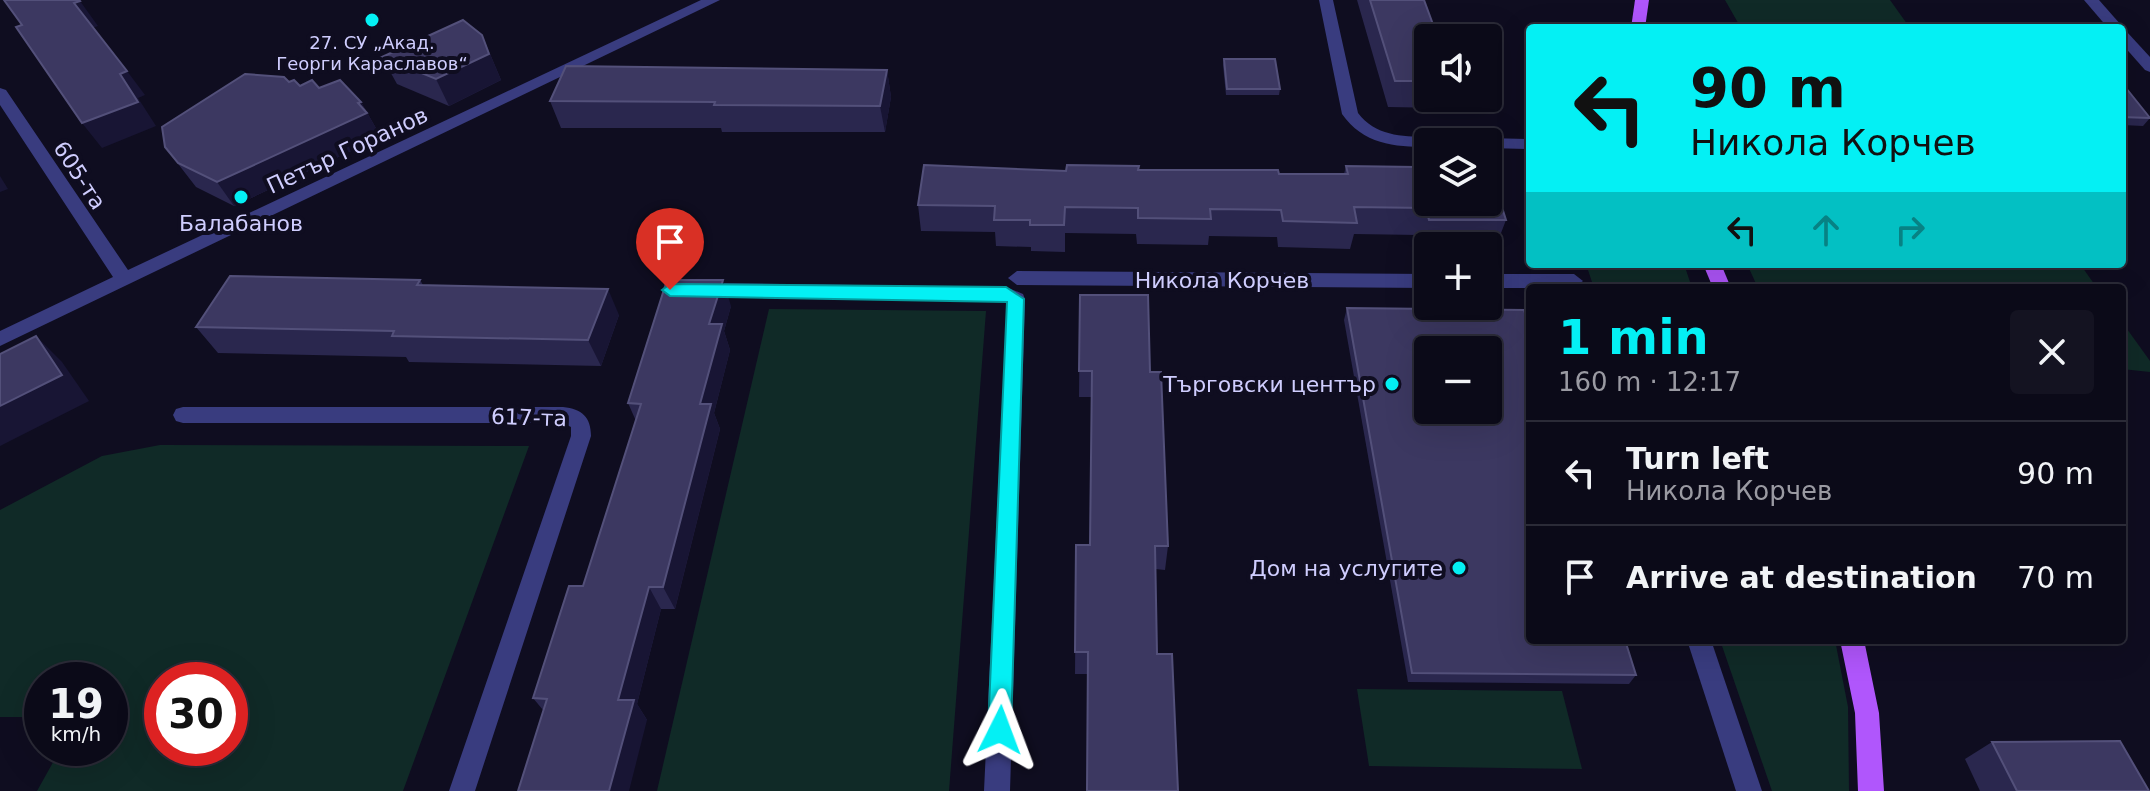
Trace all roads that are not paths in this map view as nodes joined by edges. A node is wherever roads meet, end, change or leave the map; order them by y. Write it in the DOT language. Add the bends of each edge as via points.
graph roads {
  1 [pos="713,0"];
  2 [pos="1326,0"];
  3 [pos="1642,0"];
  4 [pos="2091,0"];
  5 [pos="1635,24"];
  6 [pos="2112,24"];
  7 [pos="2126,40"];
  8 [pos="2150,67"];
  9 [pos="0,93"];
  10 [pos="7,118"];
  11 [pos="1414,140"];
  12 [pos="1502,143"];
  13 [pos="1526,144"];
  14 [pos="1017,278"];
  15 [pos="1573,278"];
  16 [pos="125,280"];
  17 [pos="1414,281"];
  18 [pos="1502,281"];
  19 [pos="685,290"];
  20 [pos="0,339"];
  21 [pos="183,415"];
  22 [pos="1700,644"];
  23 [pos="1853,644"];
  24 [pos="462,791"];
  25 [pos="997,791"];
  26 [pos="1749,791"];
  27 [pos="1871,791"];
  1 -- 16 [label="street, Петър Горанов"];
  2 -- 11 [label="street" via="1355,122 1385,139"];
  3 -- 5 [label="main road"];
  4 -- 6 [label="street"];
  7 -- 8 [label="street"];
  9 -- 10 [label="street, 605-та"];
  10 -- 16 [label="street, 605-та"];
  12 -- 13 [label="street"];
  14 -- 17 [label="street, Никола Корчев"];
  15 -- 18 [label="street"];
  16 -- 20 [label="street, Петър Горанов"];
  19 -- 25 [label="street" via="1006,294 1016,299"];
  21 -- 24 [label="street, 617-та" via="563,415 581,424"];
  22 -- 26 [label="street"];
  23 -- 27 [label="main road" via="1867,713"];
}
